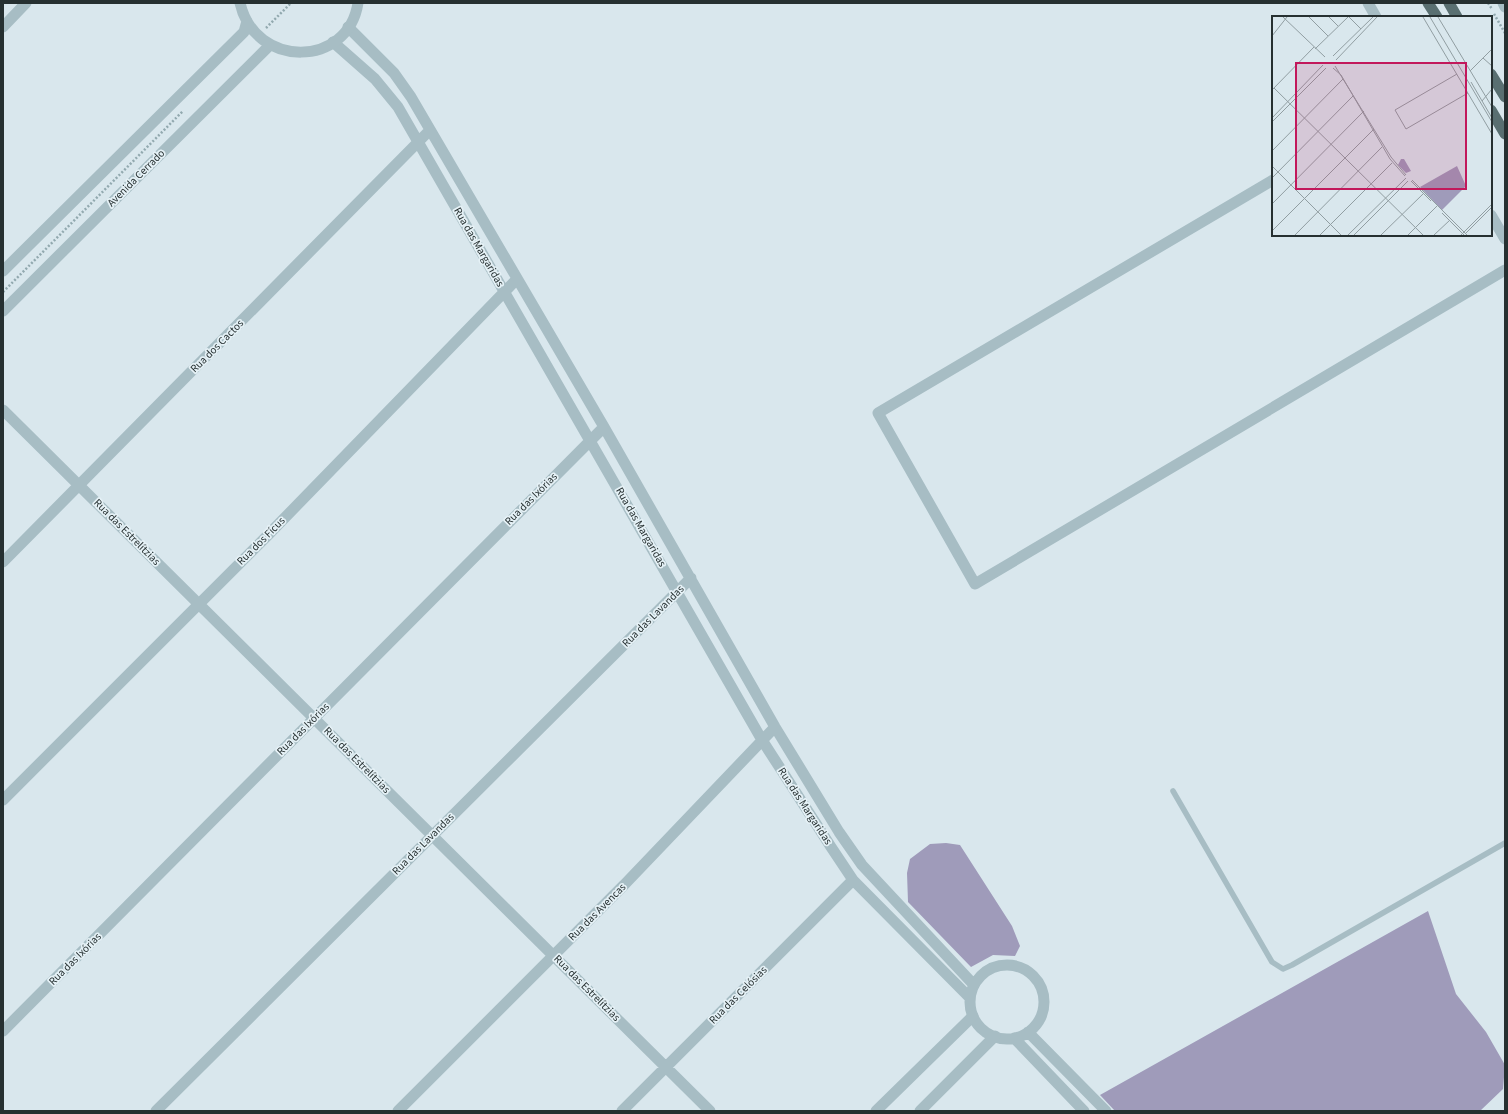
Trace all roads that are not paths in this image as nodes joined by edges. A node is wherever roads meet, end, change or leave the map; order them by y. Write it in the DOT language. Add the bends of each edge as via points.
graph roads {
  1 [pos="26,3"];
  2 [pos="240,3"];
  3 [pos="358,3"];
  4 [pos="1368,3"];
  5 [pos="1428,3"];
  6 [pos="1449,3"];
  7 [pos="1503,3"];
  8 [pos="1505,6"];
  9 [pos="1375,16"];
  10 [pos="1435,16"];
  11 [pos="1456,16"];
  12 [pos="247,21"];
  13 [pos="3,26"];
  14 [pos="348,27"];
  15 [pos="332,42"];
  16 [pos="270,45"];
  17 [pos="1492,76"];
  18 [pos="1505,98"];
  19 [pos="1492,112"];
  20 [pos="430,130"];
  21 [pos="1505,134"];
  22 [pos="418,142"];
  23 [pos="1272,181"];
  24 [pos="1492,217"];
  25 [pos="1505,239"];
  26 [pos="1505,270"];
  27 [pos="3,271"];
  28 [pos="517,279"];
  29 [pos="505,291"];
  30 [pos="3,311"];
  31 [pos="3,410"];
  32 [pos="604,427"];
  33 [pos="590,440"];
  34 [pos="79,485"];
  35 [pos="3,562"];
  36 [pos="691,578"];
  37 [pos="678,591"];
  38 [pos="199,604"];
  39 [pos="314,718"];
  40 [pos="775,727"];
  41 [pos="762,740"];
  42 [pos="1173,791"];
  43 [pos="3,800"];
  44 [pos="432,835"];
  45 [pos="1505,843"];
  46 [pos="853,880"];
  47 [pos="553,955"];
  48 [pos="974,985"];
  49 [pos="970,998"];
  50 [pos="973,1016"];
  51 [pos="3,1031"];
  52 [pos="1028,1032"];
  53 [pos="995,1036"];
  54 [pos="1014,1038"];
  55 [pos="666,1067"];
  56 [pos="156,1111"];
  57 [pos="398,1111"];
  58 [pos="622,1111"];
  59 [pos="710,1111"];
  60 [pos="876,1111"];
  61 [pos="920,1111"];
  62 [pos="1084,1111"];
  63 [pos="1106,1111"];
  1 -- 13 [label="street"];
  2 -- 12 [label="street"];
  3 -- 14 [label="street" via="354,18"];
  4 -- 9 [label="street"];
  5 -- 10 [label="main road"];
  6 -- 11 [label="main road"];
  7 -- 8 [label="street"];
  12 -- 16 [label="street" via="258,36"];
  12 -- 27 [label="street" via="244,32"];
  14 -- 15 [label="street"];
  14 -- 20 [label="street, Rua das Margaridas" via="394,73"];
  15 -- 16 [label="street" via="323,48 301,52"];
  15 -- 22 [label="street, Rua das Margaridas" via="375,79 398,107"];
  16 -- 30 [label="street, Avenida Cerrado"];
  17 -- 18 [label="main road"];
  19 -- 21 [label="main road"];
  20 -- 22 [label="street, Rua dos Cactos"];
  20 -- 28 [label="street, Rua das Margaridas"];
  22 -- 29 [label="street, Rua das Margaridas"];
  22 -- 34 [label="street, Rua dos Cactos"];
  23 -- 26 [label="street" via="878,413 975,584"];
  24 -- 25 [label="street"];
  28 -- 29 [label="street, Rua dos Fícus"];
  28 -- 32 [label="street, Rua das Margaridas"];
  29 -- 33 [label="street, Rua das Margaridas"];
  29 -- 38 [label="street, Rua dos Fícus"];
  31 -- 34 [label="street, Rua das Estrelítzias"];
  32 -- 33 [label="street, Rua das Ixórias"];
  32 -- 36 [label="street, Rua das Margaridas"];
  33 -- 37 [label="street, Rua das Margaridas"];
  33 -- 39 [label="street, Rua das Ixórias"];
  34 -- 35 [label="street, Rua dos Cactos"];
  34 -- 38 [label="street, Rua das Estrelítzias"];
  36 -- 37 [label="street, Rua das Lavandas"];
  36 -- 40 [label="street, Rua das Margaridas"];
  37 -- 41 [label="street, Rua das Margaridas"];
  37 -- 44 [label="street, Rua das Lavandas"];
  38 -- 39 [label="street, Rua das Estrelítzias"];
  38 -- 43 [label="street, Rua dos Fícus"];
  39 -- 44 [label="street, Rua das Estrelítzias"];
  39 -- 51 [label="street, Rua das Ixórias"];
  40 -- 41 [label="street, Rua das Avencas"];
  40 -- 48 [label="street, Rua das Margaridas" via="862,865"];
  41 -- 46 [label="street, Rua das Margaridas"];
  41 -- 47 [label="street, Rua das Avencas" via="624,885"];
  42 -- 45 [label="lane" via="1272,962 1283,969"];
  44 -- 47 [label="street, Rua das Estrelítzias"];
  44 -- 56 [label="street, Rua das Lavandas"];
  46 -- 49 [label="street, Rua das Margaridas"];
  46 -- 55 [label="street, Rua das Celósias"];
  47 -- 55 [label="street, Rua das Estrelítzias"];
  47 -- 57 [label="street, Rua das Avencas"];
  48 -- 49 [label="street"];
  48 -- 52 [label="street" via="985,972 1000,966 1011,965 1031,974 1043,992 1044,1004 1042,1014"];
  49 -- 50 [label="street"];
  50 -- 53 [label="street" via="982,1028"];
  50 -- 60 [label="street"];
  52 -- 54 [label="street"];
  52 -- 63 [label="street"];
  53 -- 54 [label="street"];
  53 -- 61 [label="street"];
  54 -- 62 [label="street"];
  55 -- 58 [label="street, Rua das Celósias"];
  55 -- 59 [label="street, Rua das Estrelítzias"];
}
